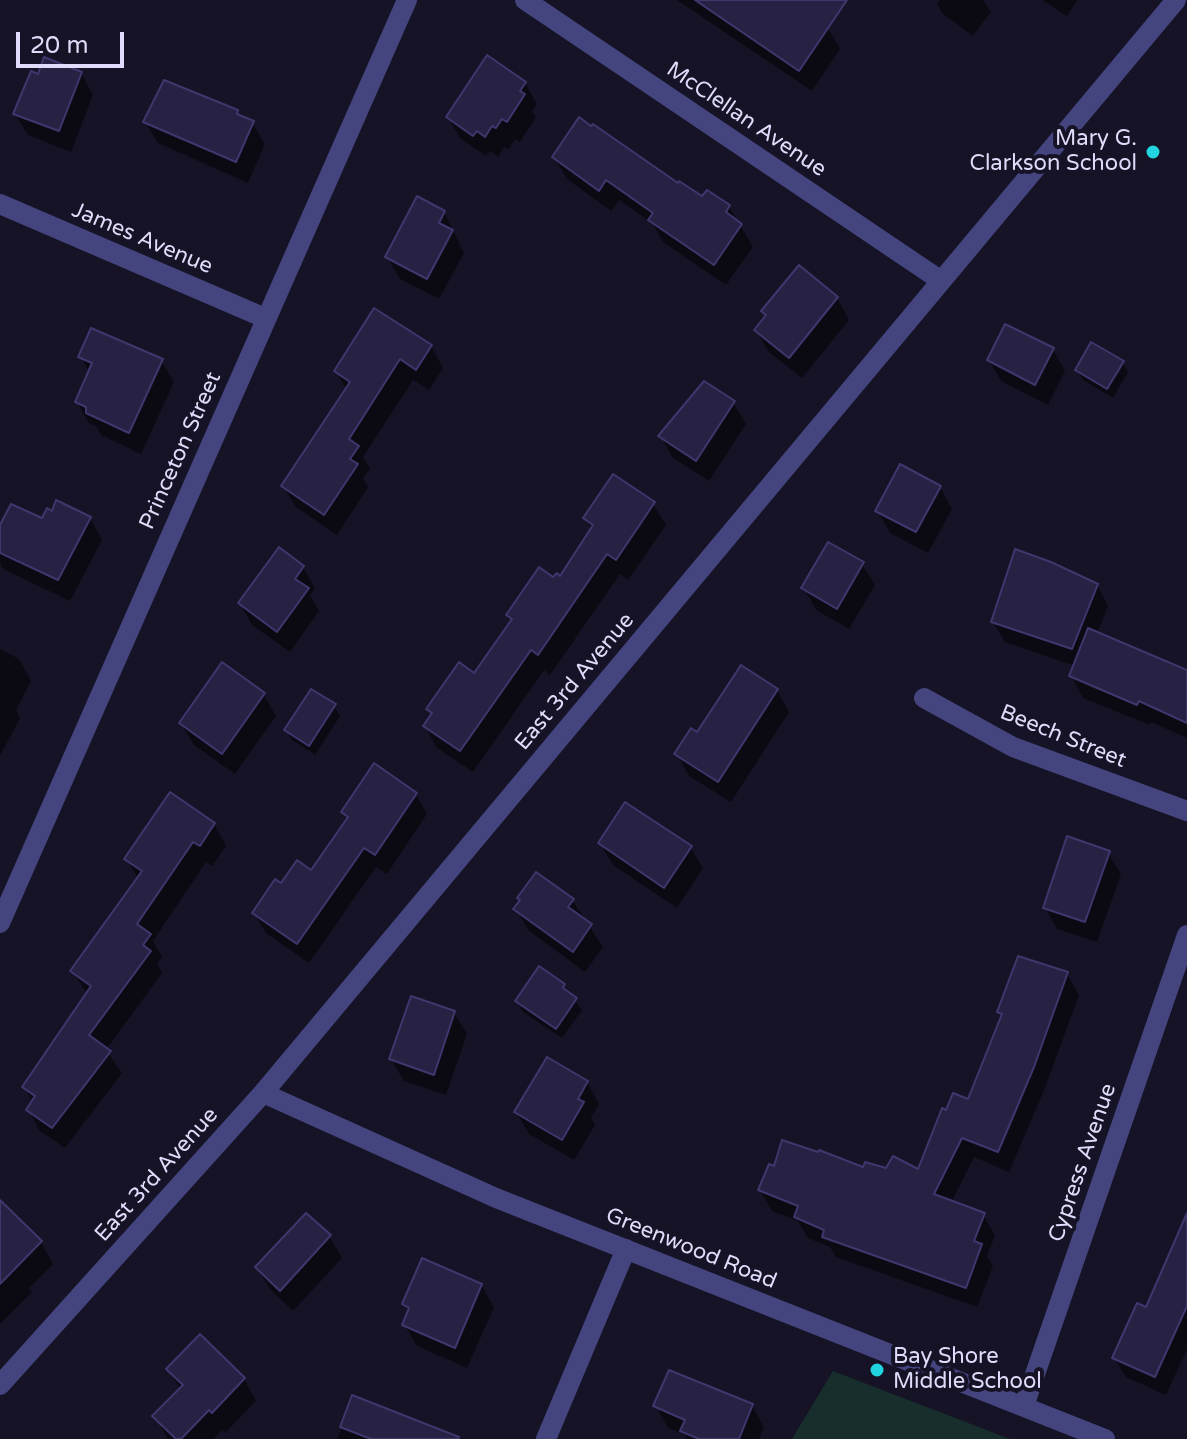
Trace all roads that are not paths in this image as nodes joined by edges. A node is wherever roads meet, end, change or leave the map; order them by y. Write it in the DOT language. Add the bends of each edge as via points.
graph roads {
  1 [pos="407,0"];
  2 [pos="525,0"];
  3 [pos="1176,0"];
  4 [pos="0,204"];
  5 [pos="940,280"];
  6 [pos="265,318"];
  7 [pos="924,698"];
  8 [pos="1187,811"];
  9 [pos="0,923"];
  10 [pos="1187,935"];
  11 [pos="263,1093"];
  12 [pos="626,1249"];
  13 [pos="0,1385"];
  14 [pos="1024,1406"];
  15 [pos="546,1439"];
  16 [pos="1105,1439"];
  1 -- 6 [label="street, Princeton Street"];
  2 -- 5 [label="street, McClellan Avenue"];
  3 -- 5 [label="street, East 3rd Avenue"];
  4 -- 6 [label="street, James Avenue"];
  5 -- 11 [label="street, East 3rd Avenue"];
  6 -- 9 [label="street, Princeton Street"];
  7 -- 8 [label="street, Beech Street" via="1013,747"];
  10 -- 14 [label="street, Cypress Avenue"];
  11 -- 12 [label="street, Greenwood Road" via="496,1198"];
  11 -- 13 [label="street, East 3rd Avenue"];
  12 -- 14 [label="street, Greenwood Road"];
  12 -- 15 [label="street"];
  14 -- 16 [label="street, Greenwood Road"];
}
